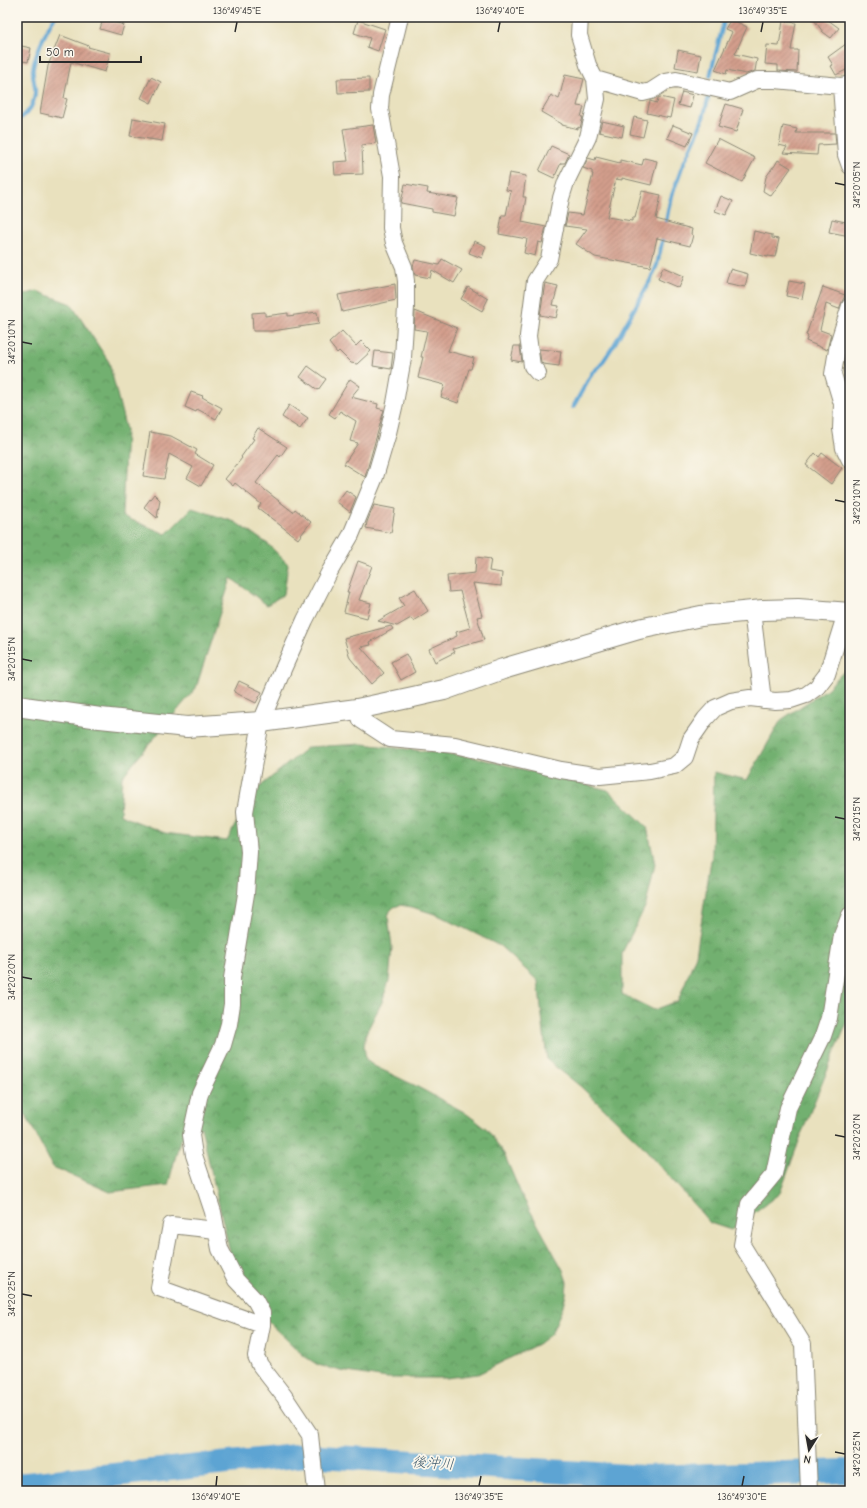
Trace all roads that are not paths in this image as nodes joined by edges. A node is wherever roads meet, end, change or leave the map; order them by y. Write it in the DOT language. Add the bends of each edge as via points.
graph roads {
  1 [pos="400,17"];
  2 [pos="580,17"];
  3 [pos="595,78"];
  4 [pos="846,85"];
  5 [pos="850,166"];
  6 [pos="850,306"];
  7 [pos="538,373"];
  8 [pos="850,460"];
  9 [pos="752,611"];
  10 [pos="848,613"];
  11 [pos="763,700"];
  12 [pos="17,706"];
  13 [pos="357,709"];
  14 [pos="261,722"];
  15 [pos="850,915"];
  16 [pos="216,1230"];
  17 [pos="262,1325"];
  18 [pos="809,1487"];
  19 [pos="316,1491"];
  1 -- 14 [label="street" via="380,109 392,176 391,228 406,281 403,358 396,403 377,469 351,534 302,627"];
  2 -- 3 [label="street" via="579,35 588,65"];
  3 -- 4 [label="street" via="643,93 665,82 676,80 730,92 757,80"];
  3 -- 7 [label="street" via="597,99 588,137 566,182 549,259 535,281 528,336 532,366"];
  4 -- 5 [label="street" via="846,155"];
  6 -- 8 [label="street" via="838,344 833,374 842,404 841,429 844,448"];
  9 -- 10 [label="street" via="798,609"];
  9 -- 11 [label="street"];
  9 -- 13 [label="street" via="700,616 639,629 503,669 444,690"];
  10 -- 11 [label="street" via="827,674 817,688 806,696 791,700"];
  11 -- 13 [label="street" via="731,700 715,708 691,739 685,757 674,766 600,776 561,770 455,745 390,739 361,720"];
  12 -- 14 [label="street" via="187,727"];
  13 -- 14 [label="street"];
  14 -- 16 [label="street" via="245,812 249,852 246,894 232,978 230,1018 223,1045 200,1093 191,1135 194,1155 213,1212"];
  15 -- 18 [label="street" via="842,936 829,1018 788,1108 774,1174 749,1204 742,1245 803,1344"];
  16 -- 17 [label="street" via="220,1249 236,1280 256,1300 262,1313"];
  16 -- 17 [label="street" via="171,1225 159,1288"];
  17 -- 19 [label="street" via="256,1356 310,1434"];
}
